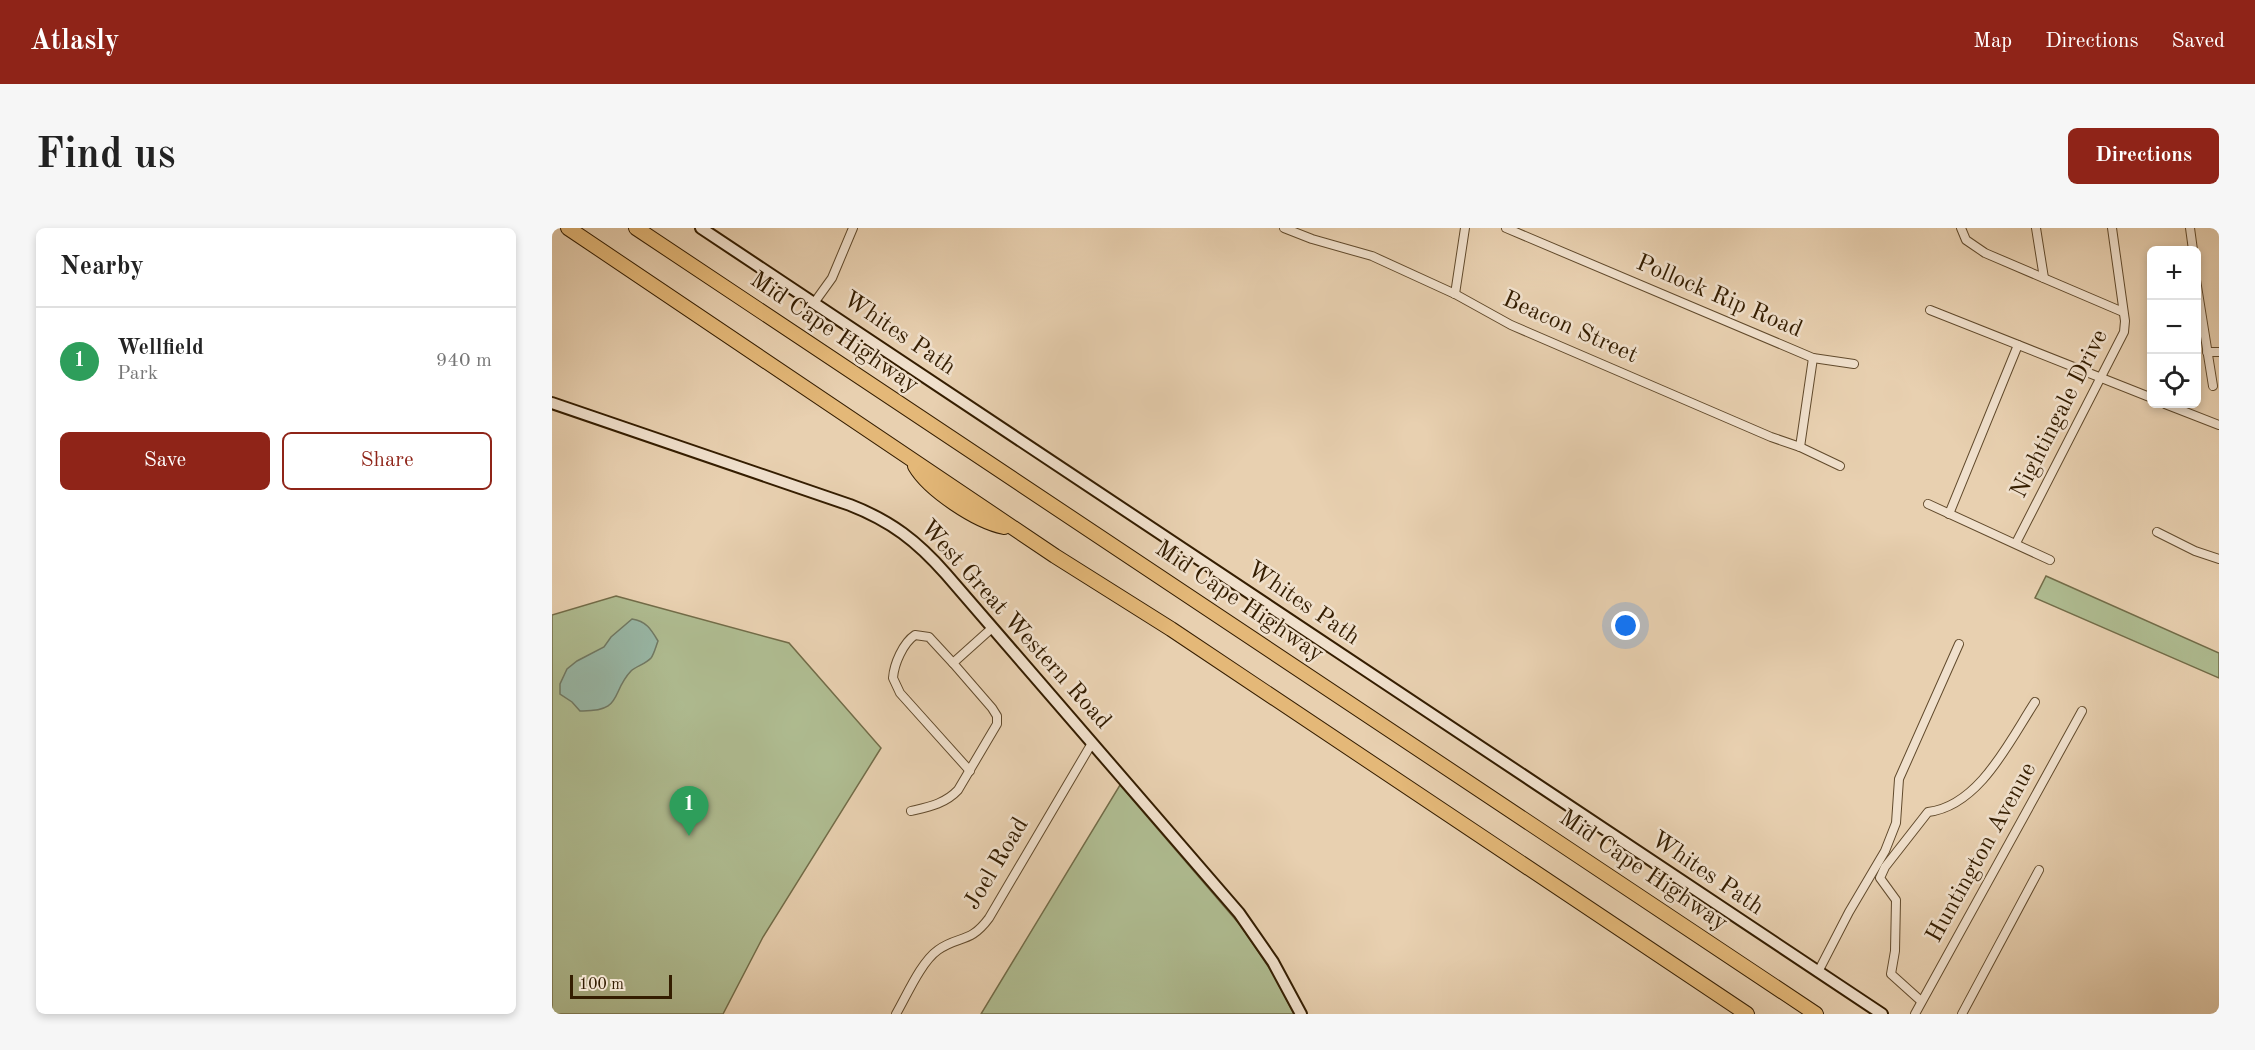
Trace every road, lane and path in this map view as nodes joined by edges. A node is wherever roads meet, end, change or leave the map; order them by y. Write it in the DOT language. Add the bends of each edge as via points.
graph roads {
  1 [pos="568,228"];
  2 [pos="636,228"];
  3 [pos="701,228"];
  4 [pos="853,228"];
  5 [pos="1284,228"];
  6 [pos="1465,228"];
  7 [pos="1506,228"];
  8 [pos="1961,228"];
  9 [pos="2036,228"];
  10 [pos="2112,228"];
  11 [pos="2190,228"];
  12 [pos="2192,246"];
  13 [pos="2044,278"];
  14 [pos="1455,294"];
  15 [pos="2199,300"];
  16 [pos="814,303"];
  17 [pos="1930,310"];
  18 [pos="2123,312"];
  19 [pos="2018,345"];
  20 [pos="2207,352"];
  21 [pos="2219,352"];
  22 [pos="1813,358"];
  23 [pos="1854,364"];
  24 [pos="2102,378"];
  25 [pos="2213,386"];
  26 [pos="2147,396"];
  27 [pos="552,403"];
  28 [pos="2175,408"];
  29 [pos="2219,425"];
  30 [pos="1800,447"];
  31 [pos="1840,466"];
  32 [pos="1928,504"];
  33 [pos="1949,514"];
  34 [pos="2157,532"];
  35 [pos="2016,543"];
  36 [pos="2050,560"];
  37 [pos="2219,560"];
  38 [pos="992,628"];
  39 [pos="1959,644"];
  40 [pos="953,663"];
  41 [pos="2035,702"];
  42 [pos="2082,711"];
  43 [pos="1092,743"];
  44 [pos="970,771"];
  45 [pos="911,812"];
  46 [pos="2039,870"];
  47 [pos="1818,972"];
  48 [pos="1921,1001"];
  49 [pos="896,1014"];
  50 [pos="1301,1014"];
  51 [pos="1747,1014"];
  52 [pos="1816,1014"];
  53 [pos="1882,1014"];
  54 [pos="1915,1014"];
  55 [pos="1962,1014"];
  1 -- 51 [label="highway" via="911,458 922,476 948,497 990,523 1015,529 1179,635"];
  2 -- 52 [label="highway, Mid Cape Highway"];
  3 -- 16 [label="street, Whites Path"];
  4 -- 16 [label="street" via="832,278"];
  5 -- 14 [label="street, Beacon Street" via="1372,256"];
  6 -- 14 [label="street"];
  7 -- 22 [label="street, Pollock Rip Road"];
  8 -- 13 [label="street" via="1975,248"];
  9 -- 13 [label="street"];
  10 -- 18 [label="street, Nightingale Drive"];
  11 -- 12 [label="street"];
  13 -- 18 [label="street"];
  14 -- 30 [label="street, Beacon Street" via="1551,343"];
  15 -- 20 [label="street"];
  16 -- 47 [label="street, Whites Path"];
  17 -- 19 [label="street"];
  18 -- 24 [label="street, Nightingale Drive" via="2124,332"];
  19 -- 24 [label="street"];
  19 -- 33 [label="street"];
  20 -- 21 [label="street"];
  20 -- 25 [label="street"];
  22 -- 23 [label="street, Pollock Rip Road"];
  22 -- 30 [label="street"];
  24 -- 26 [label="street"];
  24 -- 35 [label="street, Nightingale Drive"];
  27 -- 38 [label="street, West Great Western Road" via="832,498 884,520 918,544"];
  28 -- 29 [label="street"];
  30 -- 31 [label="street, Beacon Street"];
  32 -- 33 [label="street"];
  33 -- 35 [label="street"];
  34 -- 37 [label="street"];
  35 -- 36 [label="street"];
  38 -- 40 [label="street"];
  38 -- 43 [label="street, West Great Western Road"];
  39 -- 47 [label="street" via="1899,779 1896,823 1886,851"];
  40 -- 44 [label="street" via="998,720"];
  40 -- 44 [label="street" via="929,637 915,635 904,647 893,678 900,693"];
  41 -- 48 [label="street" via="1986,776 1971,793 1940,811 1928,812 1880,878 1896,900 1891,975"];
  42 -- 48 [label="street, Huntington Avenue"];
  43 -- 49 [label="street, Joel Road" via="989,918 976,933 930,957"];
  43 -- 50 [label="street, West Great Western Road" via="1247,923"];
  44 -- 45 [label="street" via="952,797"];
  46 -- 55 [label="street"];
  47 -- 53 [label="street, Whites Path"];
  48 -- 54 [label="street, Huntington Avenue"];
}
